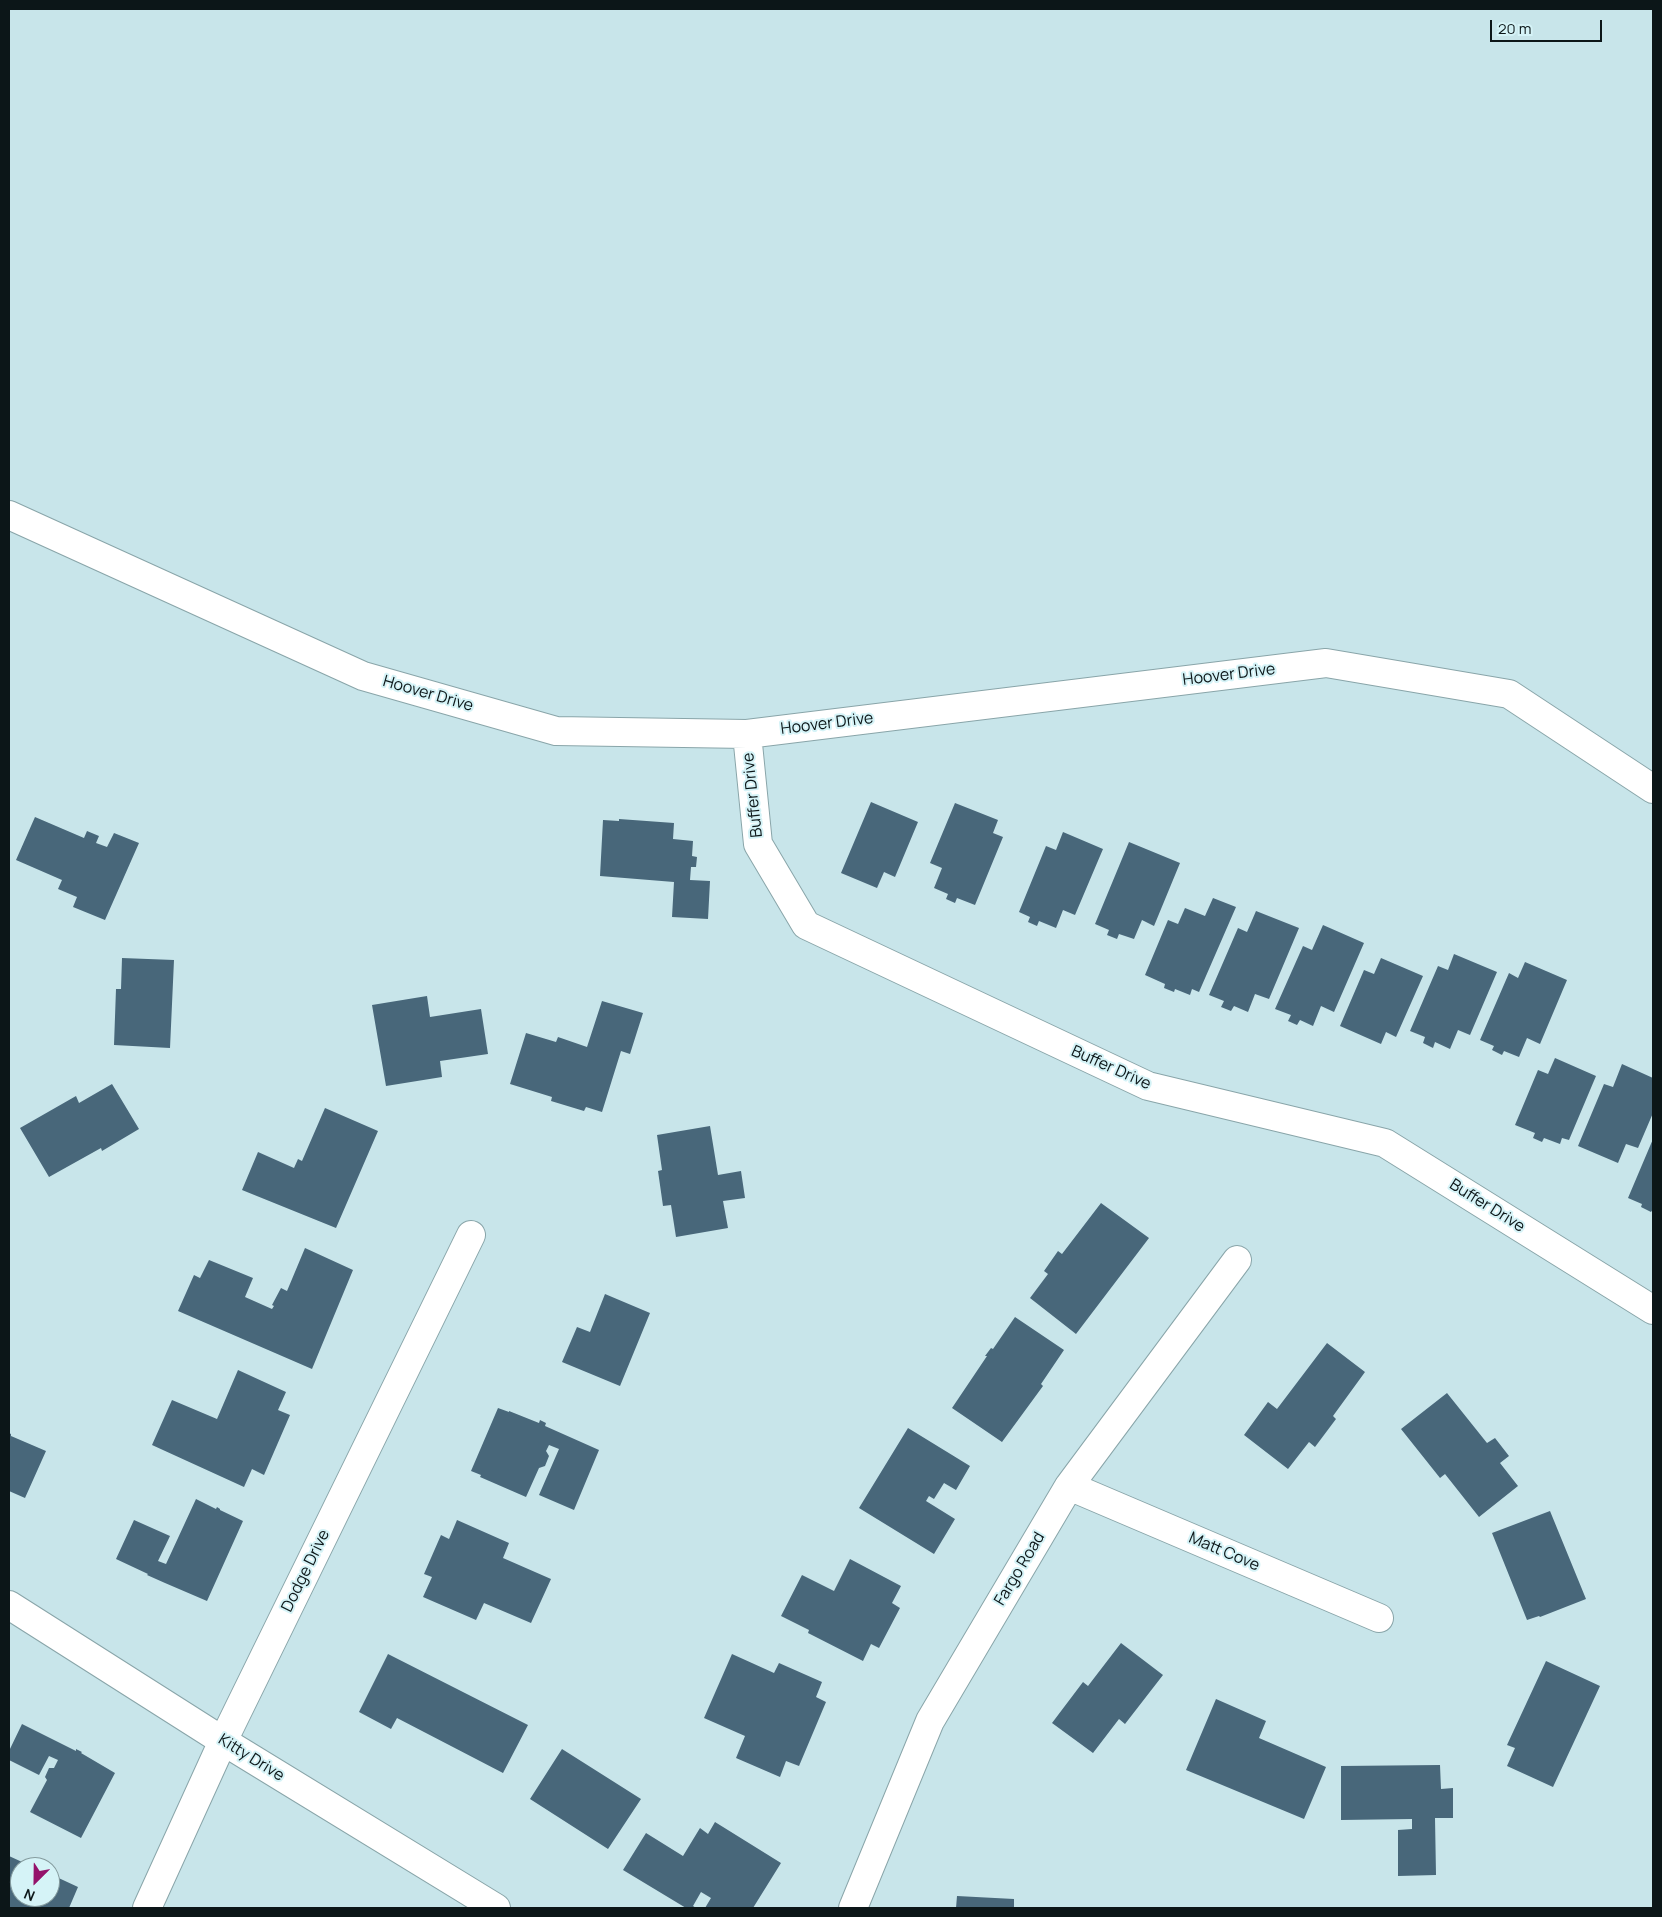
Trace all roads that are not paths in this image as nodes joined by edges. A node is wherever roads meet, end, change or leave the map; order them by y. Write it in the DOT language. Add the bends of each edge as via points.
graph roads {
  1 [pos="9,516"];
  2 [pos="747,734"];
  3 [pos="1653,790"];
  4 [pos="472,1236"];
  5 [pos="1237,1260"];
  6 [pos="1653,1310"];
  7 [pos="1068,1486"];
  8 [pos="9,1605"];
  9 [pos="1379,1618"];
  10 [pos="223,1741"];
  11 [pos="147,1908"];
  12 [pos="496,1908"];
  13 [pos="854,1908"];
  1 -- 2 [label="street, Hoover Drive" via="363,676 556,731"];
  2 -- 3 [label="street, Hoover Drive" via="1326,663 1509,694"];
  2 -- 6 [label="street, Buffer Drive" via="758,844 806,925 1148,1086 1385,1143"];
  4 -- 10 [label="street, Dodge Drive"];
  5 -- 7 [label="street, Fargo Road"];
  7 -- 9 [label="street, Matt Cove"];
  7 -- 13 [label="street, Fargo Road" via="930,1721"];
  8 -- 10 [label="street, Kitty Drive"];
  10 -- 11 [label="street, Dodge Drive"];
  10 -- 12 [label="street, Kitty Drive"];
}
